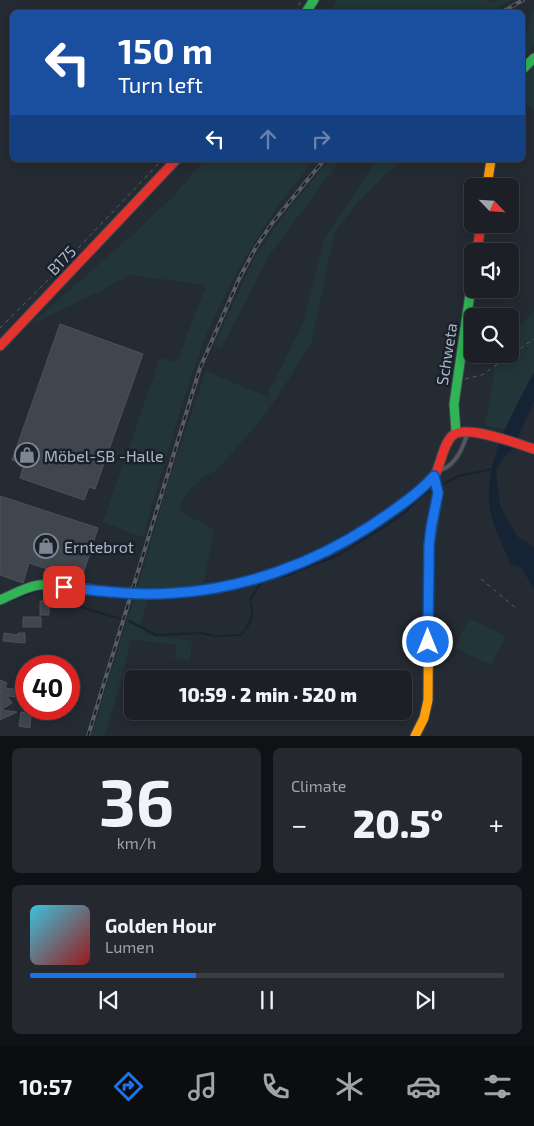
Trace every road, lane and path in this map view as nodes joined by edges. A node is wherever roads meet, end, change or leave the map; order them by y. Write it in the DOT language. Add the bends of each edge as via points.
graph roads {
  1 [pos="534,58"];
  2 [pos="525,67"];
  3 [pos="160,162"];
  4 [pos="174,162"];
  5 [pos="491,162"];
  6 [pos="488,178"];
  7 [pos="469,298"];
  8 [pos="0,328"];
  9 [pos="534,339"];
  10 [pos="0,346"];
  11 [pos="457,378"];
  12 [pos="468,431"];
  13 [pos="456,432"];
  14 [pos="534,449"];
  15 [pos="437,481"];
  16 [pos="481,579"];
  17 [pos="0,600"];
  18 [pos="517,609"];
  19 [pos="415,736"];
  1 -- 2 [label="street"];
  3 -- 8 [label="path"];
  4 -- 10 [label="street, B175"];
  5 -- 6 [label="street"];
  7 -- 11 [label="street, Schweta"];
  9 -- 11 [label="path" via="482,375 470,379"];
  11 -- 13 [label="street, Schweta" via="453,410"];
  12 -- 13 [label="street"];
  12 -- 14 [label="street"];
  12 -- 15 [label="lane" via="454,461"];
  13 -- 15 [label="street" via="449,438"];
  15 -- 17 [label="street" via="332,548 245,582 174,593 39,586"];
  15 -- 19 [label="street" via="429,546 428,700"];
  16 -- 18 [label="path"];
}
